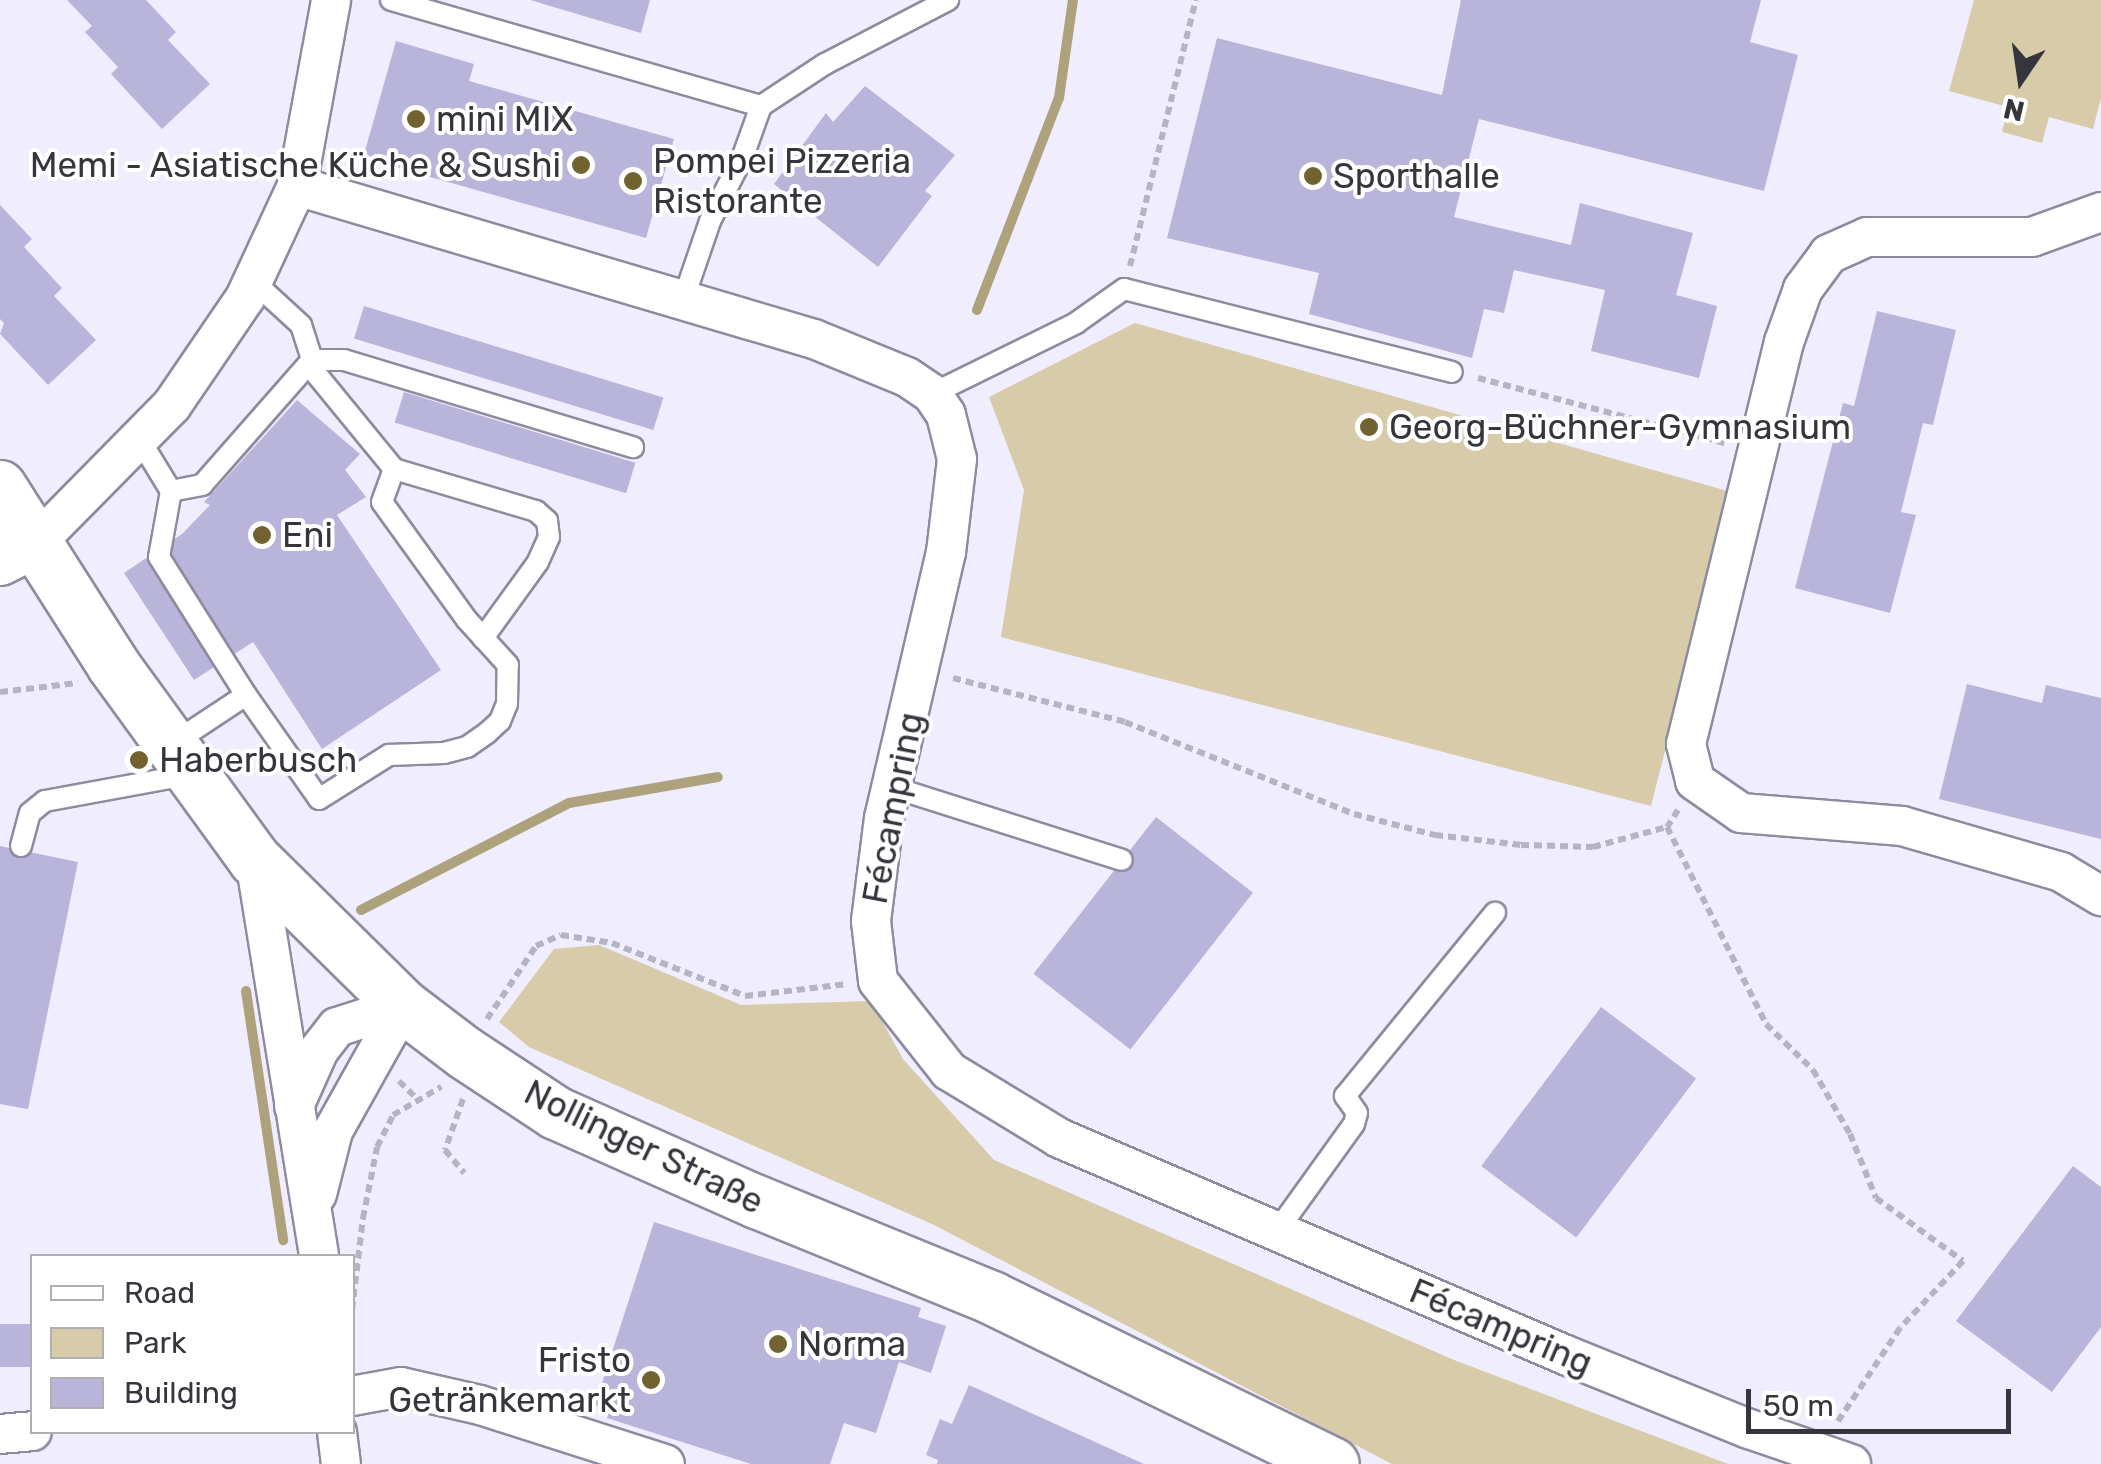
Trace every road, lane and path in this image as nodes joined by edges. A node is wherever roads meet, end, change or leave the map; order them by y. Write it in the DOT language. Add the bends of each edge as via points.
graph roads {
  1 [pos="331,0"];
  2 [pos="392,0"];
  3 [pos="948,0"];
  4 [pos="1196,0"];
  5 [pos="760,106"];
  6 [pos="296,186"];
  7 [pos="2101,212"];
  8 [pos="252,281"];
  9 [pos="1124,288"];
  10 [pos="682,303"];
  11 [pos="312,360"];
  12 [pos="1452,372"];
  13 [pos="932,394"];
  14 [pos="138,438"];
  15 [pos="633,447"];
  16 [pos="1757,452"];
  17 [pos="394,470"];
  18 [pos="0,487"];
  19 [pos="170,492"];
  20 [pos="18,552"];
  21 [pos="483,638"];
  22 [pos="114,666"];
  23 [pos="920,671"];
  24 [pos="0,692"];
  25 [pos="246,695"];
  26 [pos="183,759"];
  27 [pos="1696,781"];
  28 [pos="892,787"];
  29 [pos="1667,827"];
  30 [pos="21,846"];
  31 [pos="255,860"];
  32 [pos="1122,860"];
  33 [pos="2101,896"];
  34 [pos="1495,913"];
  35 [pos="878,980"];
  36 [pos="403,1006"];
  37 [pos="464,1075"];
  38 [pos="294,1106"];
  39 [pos="464,1172"];
  40 [pos="314,1206"];
  41 [pos="1277,1231"];
  42 [pos="319,1254"];
  43 [pos="355,1285"];
  44 [pos="355,1395"];
  45 [pos="30,1430"];
  46 [pos="0,1434"];
  47 [pos="337,1434"];
  48 [pos="1834,1459"];
  49 [pos="341,1464"];
  50 [pos="665,1464"];
  51 [pos="1334,1464"];
  1 -- 6 [label="street"];
  2 -- 5 [label="lane"];
  3 -- 5 [label="lane"];
  4 -- 9 [label="path"];
  5 -- 10 [label="lane"];
  6 -- 8 [label="street"];
  6 -- 10 [label="street"];
  7 -- 16 [label="street" via="2032,237 1867,237 1829,254 1803,289"];
  8 -- 11 [label="lane" via="300,325"];
  8 -- 14 [label="street" via="172,406"];
  9 -- 12 [label="lane"];
  9 -- 13 [label="lane" via="1076,324"];
  10 -- 13 [label="street" via="814,339"];
  11 -- 15 [label="lane" via="344,360"];
  11 -- 17 [label="lane" via="317,376"];
  11 -- 19 [label="lane" via="202,486"];
  12 -- 16 [label="path"];
  13 -- 23 [label="street, Fécampring" via="946,415 957,459 946,552"];
  14 -- 19 [label="lane"];
  14 -- 20 [label="street"];
  16 -- 27 [label="street" via="1686,744"];
  17 -- 21 [label="lane" via="382,502"];
  17 -- 21 [label="lane" via="536,511 548,521 538,562"];
  18 -- 20 [label="main road, Nollinger Straße"];
  19 -- 25 [label="lane" via="159,557"];
  20 -- 22 [label="main road, Nollinger Straße"];
  21 -- 25 [label="lane" via="508,665 500,721 467,747 389,755 319,799"];
  22 -- 24 [label="path" via="80,683"];
  22 -- 26 [label="main road, Nollinger Straße"];
  23 -- 28 [label="street, Fécampring"];
  23 -- 29 [label="path" via="1125,722 1354,814 1435,835 1592,847"];
  25 -- 26 [label="lane"];
  26 -- 30 [label="lane" via="44,802 30,812"];
  26 -- 31 [label="main road, Nollinger Straße"];
  27 -- 29 [label="path"];
  27 -- 33 [label="street" via="1741,813 1902,826 2061,872"];
  28 -- 32 [label="lane"];
  28 -- 35 [label="street, Fécampring" via="872,921"];
  29 -- 48 [label="path" via="1766,1024 1813,1070 1876,1198 1963,1261 1900,1328"];
  31 -- 36 [label="main road, Nollinger Straße"];
  31 -- 38 [label="street"];
  34 -- 41 [label="lane" via="1344,1096 1357,1114 1354,1124"];
  35 -- 37 [label="path" via="744,996 612,943 561,934 536,946"];
  35 -- 41 [label="street, Fécampring" via="949,1071 1059,1138"];
  36 -- 37 [label="main road, Nollinger Straße"];
  36 -- 38 [label="street" via="336,1026"];
  36 -- 40 [label="street" via="333,1131"];
  37 -- 39 [label="path" via="445,1150"];
  37 -- 43 [label="path" via="393,1115 377,1146"];
  37 -- 51 [label="main road, Nollinger Straße" via="992,1298"];
  38 -- 40 [label="street"];
  40 -- 42 [label="street"];
  41 -- 48 [label="street, Fécampring" via="1586,1363"];
  44 -- 50 [label="street" via="402,1387"];
  45 -- 46 [label="street"];
  47 -- 49 [label="street"];
}
